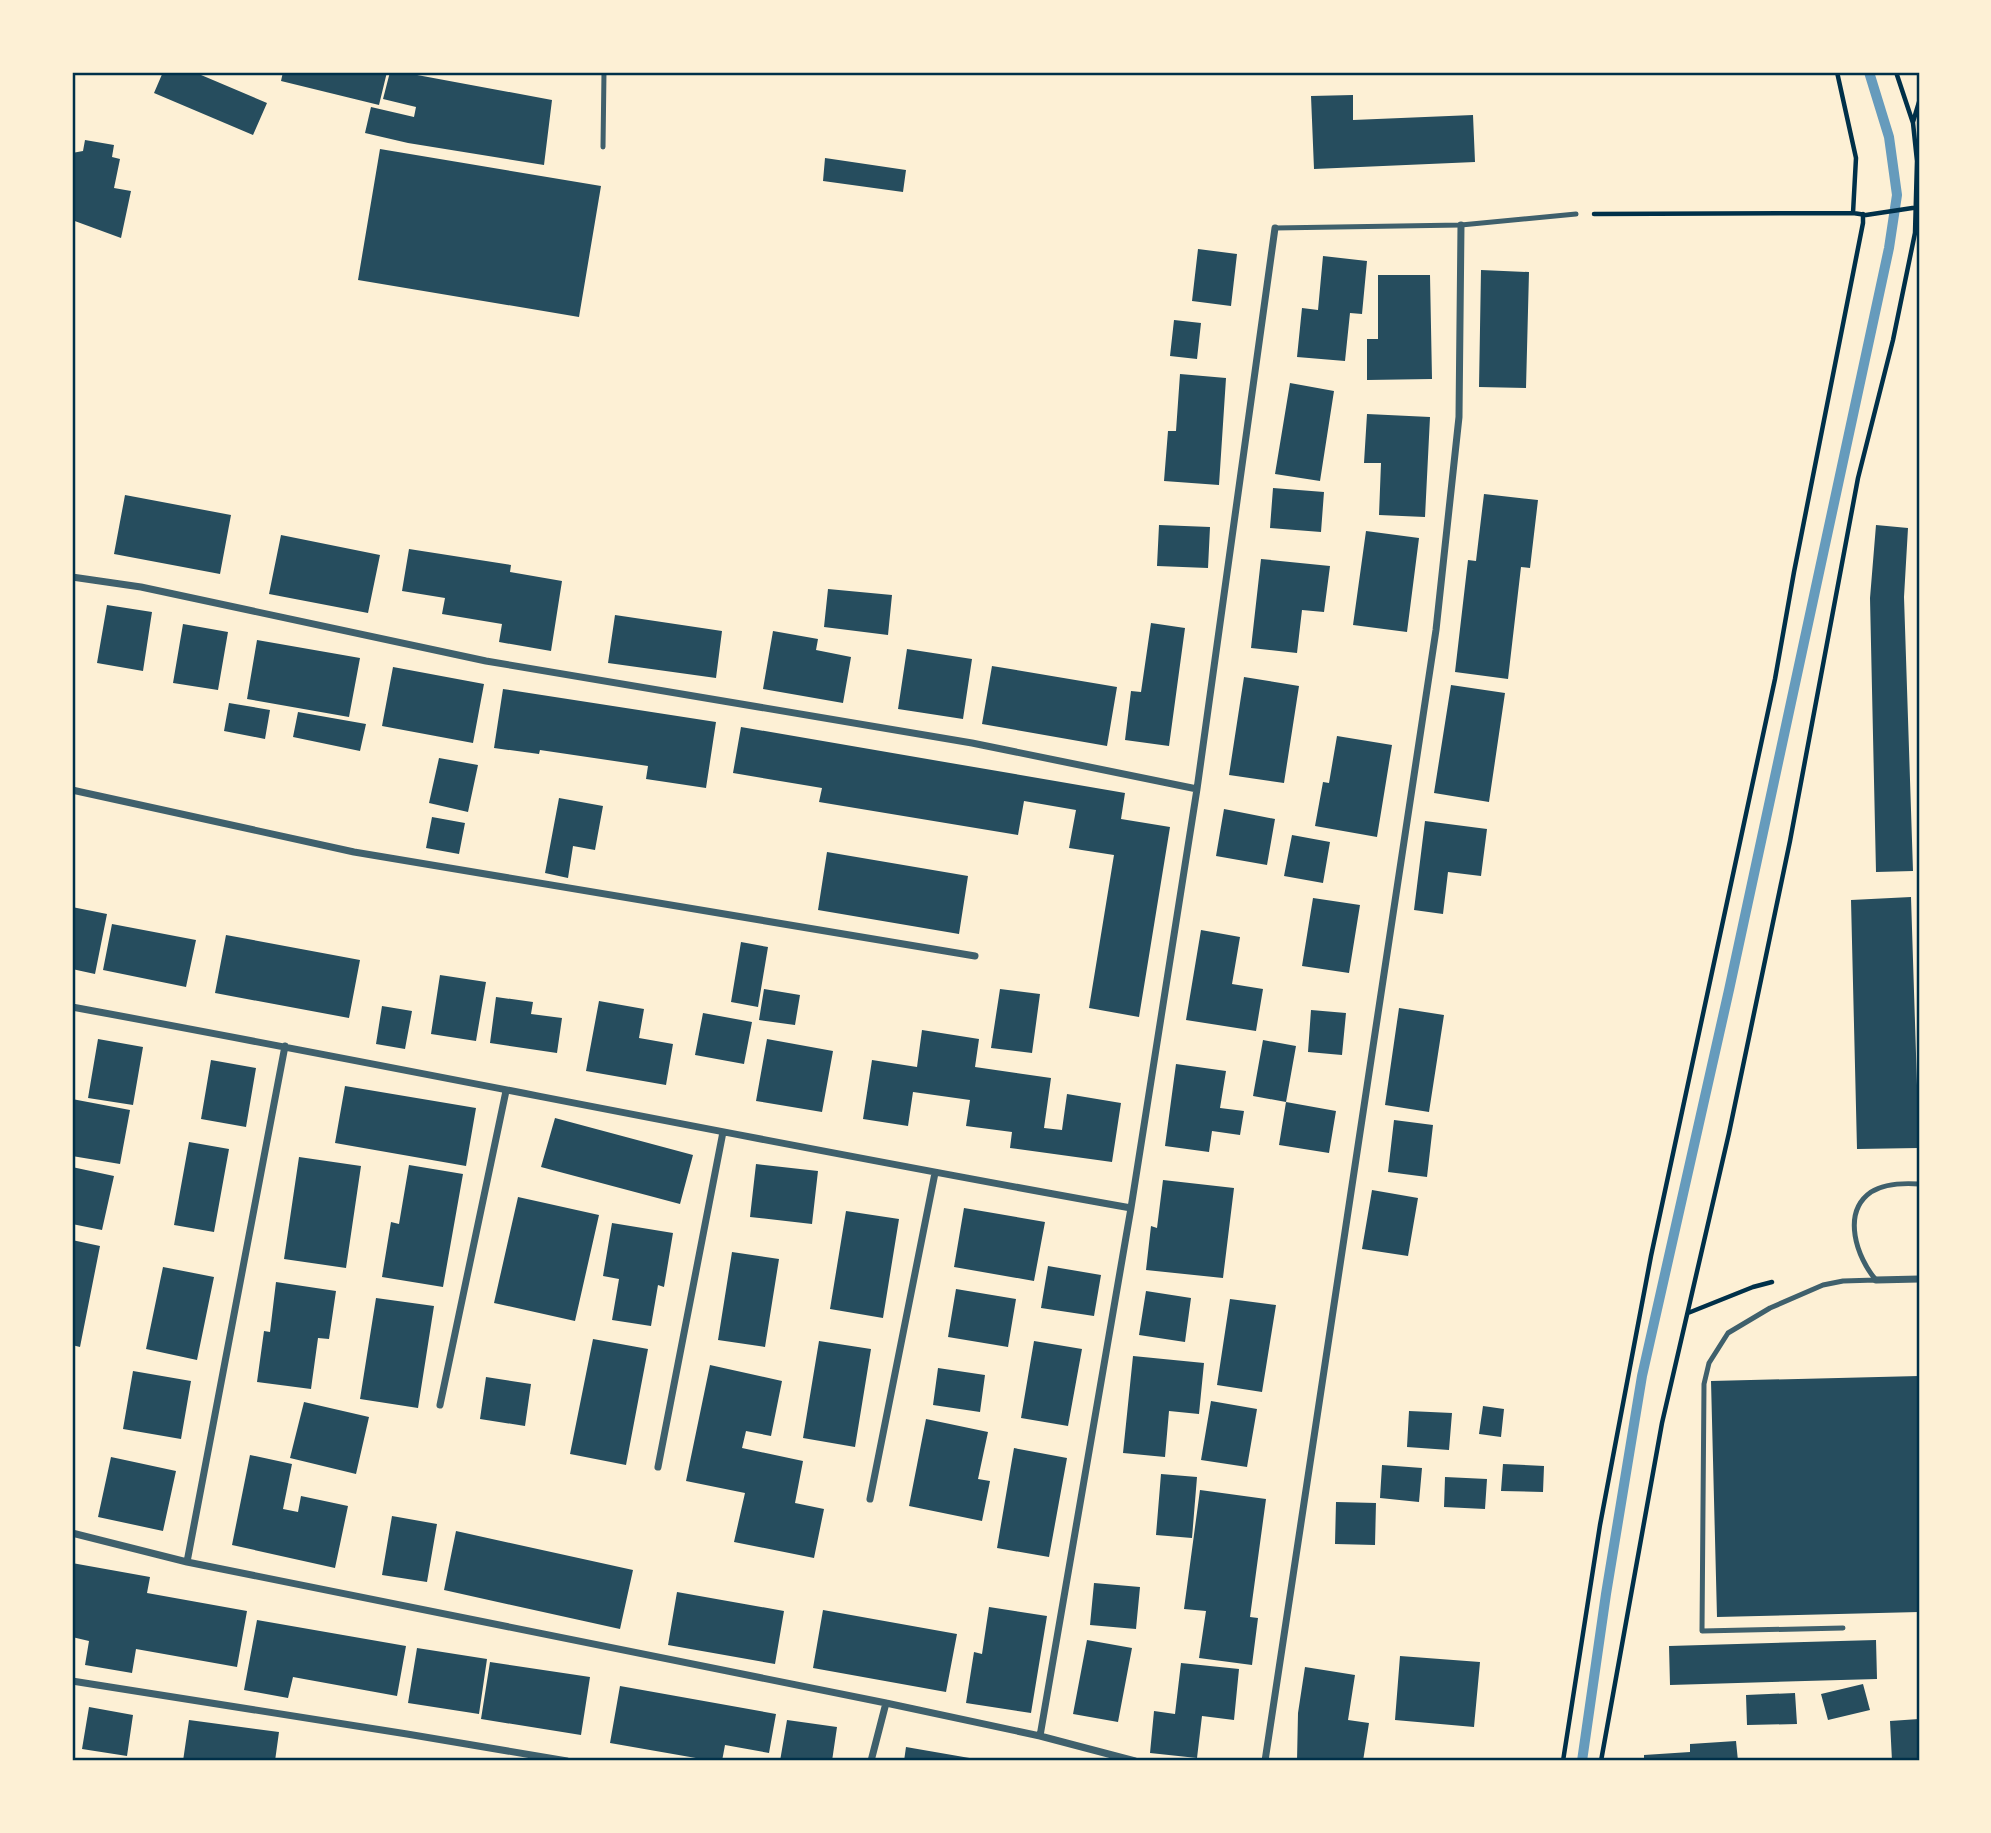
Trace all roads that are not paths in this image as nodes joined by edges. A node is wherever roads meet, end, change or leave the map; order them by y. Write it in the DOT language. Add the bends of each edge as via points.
graph roads {
  1 [pos="604,72"];
  2 [pos="603,147"];
  3 [pos="1576,214"];
  4 [pos="1461,225"];
  5 [pos="1275,228"];
  6 [pos="72,577"];
  7 [pos="1197,789"];
  8 [pos="72,790"];
  9 [pos="975,956"];
  10 [pos="72,1007"];
  11 [pos="285,1046"];
  12 [pos="506,1091"];
  13 [pos="723,1132"];
  14 [pos="934,1173"];
  15 [pos="1919,1184"];
  16 [pos="1131,1208"];
  17 [pos="1919,1279"];
  18 [pos="1876,1280"];
  19 [pos="440,1405"];
  20 [pos="658,1467"];
  21 [pos="870,1499"];
  22 [pos="72,1533"];
  23 [pos="187,1562"];
  24 [pos="1843,1628"];
  25 [pos="72,1681"];
  26 [pos="886,1703"];
  27 [pos="1040,1737"];
  28 [pos="567,1761"];
  29 [pos="871,1761"];
  30 [pos="1135,1761"];
  31 [pos="1265,1761"];
  1 -- 2 [label="lane"];
  3 -- 4 [label="lane"];
  4 -- 5 [label="lane"];
  4 -- 31 [label="street" via="1459,416 1436,630"];
  5 -- 7 [label="street"];
  6 -- 7 [label="street" via="141,587 486,661 972,743"];
  7 -- 16 [label="street"];
  8 -- 9 [label="street" via="354,852"];
  10 -- 11 [label="street"];
  11 -- 12 [label="street"];
  11 -- 23 [label="street"];
  12 -- 13 [label="street"];
  12 -- 19 [label="street"];
  13 -- 14 [label="street"];
  13 -- 20 [label="street"];
  14 -- 16 [label="street"];
  14 -- 21 [label="street"];
  15 -- 18 [label="lane" via="1887,1185 1872,1191 1855,1216 1860,1255"];
  16 -- 27 [label="street"];
  17 -- 18 [label="street"];
  18 -- 24 [label="lane" via="1824,1285 1770,1308 1728,1333 1709,1363 1704,1384 1702,1631"];
  22 -- 23 [label="street"];
  23 -- 26 [label="street"];
  25 -- 28 [label="street"];
  26 -- 27 [label="street"];
  26 -- 29 [label="street"];
  27 -- 30 [label="street"];
}
